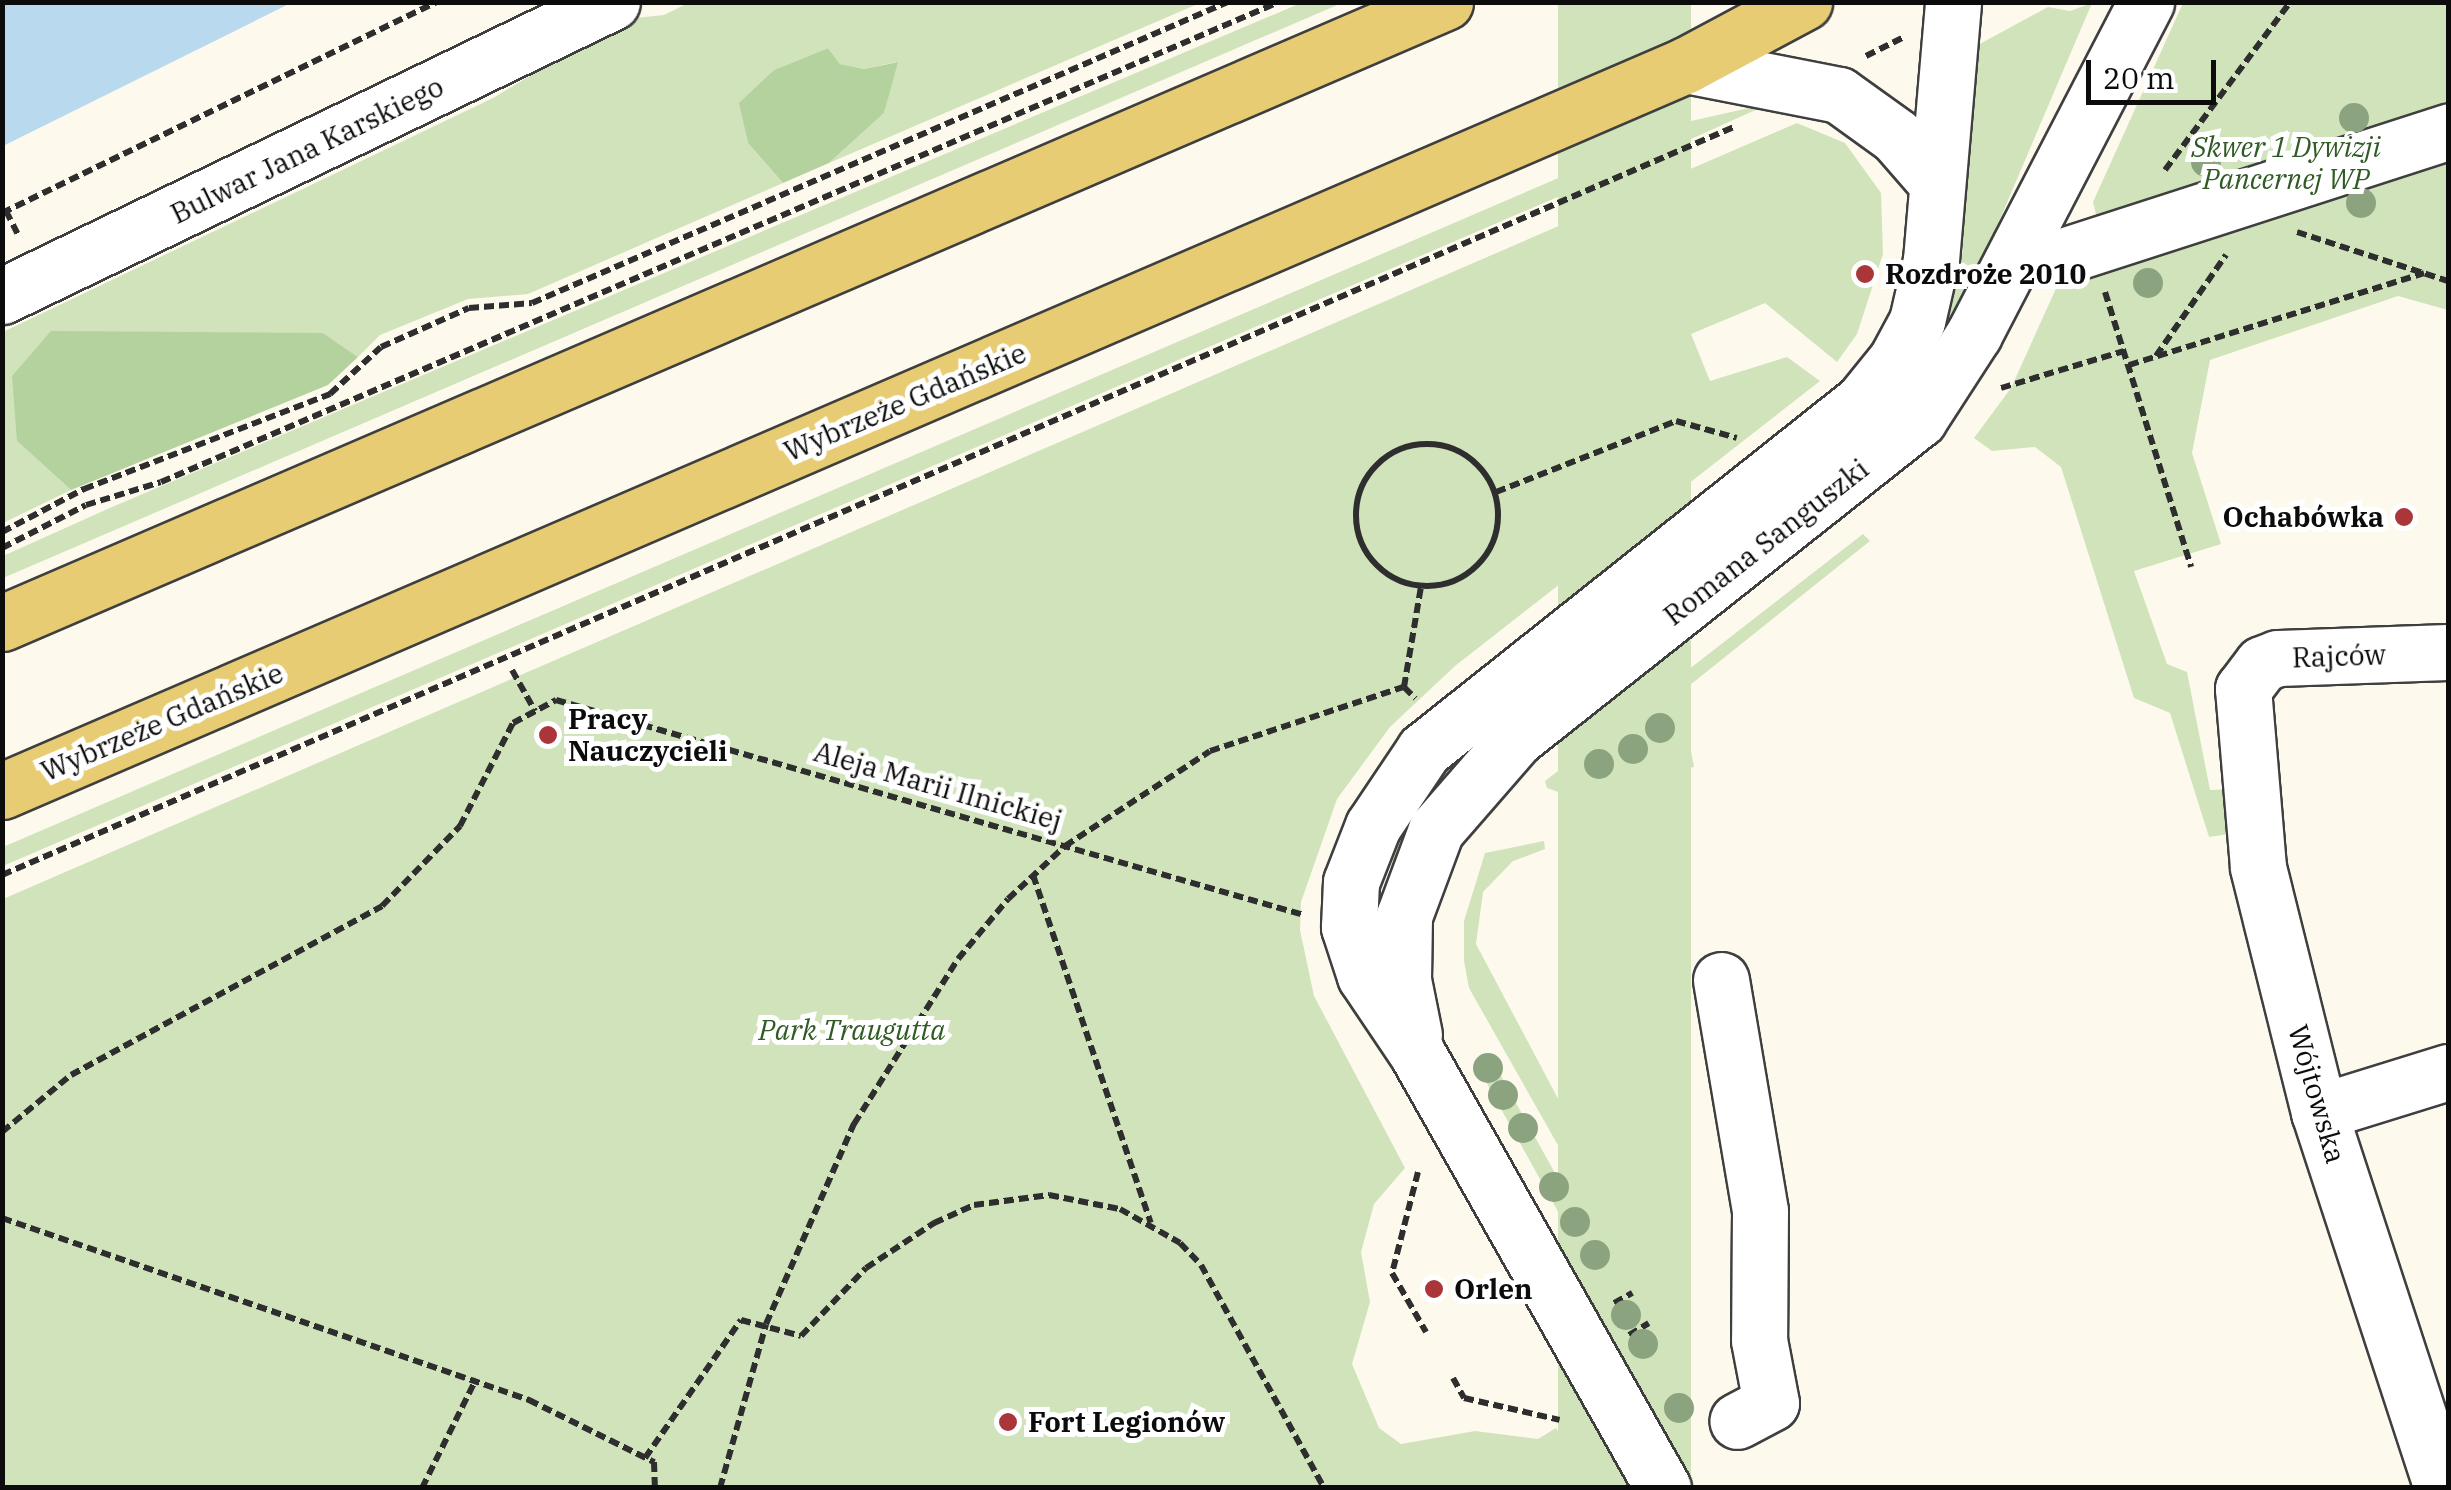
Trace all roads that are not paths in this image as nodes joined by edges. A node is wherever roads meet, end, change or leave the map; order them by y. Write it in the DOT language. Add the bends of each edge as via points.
graph roads {
  1 [pos="612,2"];
  2 [pos="1445,2"];
  3 [pos="1804,2"];
  4 [pos="1954,2"];
  5 [pos="2146,2"];
  6 [pos="1686,65"];
  7 [pos="2448,132"];
  8 [pos="1936,182"];
  9 [pos="2020,246"];
  10 [pos="2,296"];
  11 [pos="2,623"];
  12 [pos="2448,652"];
  13 [pos="2252,676"];
  14 [pos="2,791"];
  15 [pos="1721,980"];
  16 [pos="1417,1053"];
  17 [pos="2448,1072"];
  18 [pos="2319,1112"];
  19 [pos="1737,1420"];
  20 [pos="1662,1488"];
  21 [pos="2442,1488"];
  1 -- 10 [label="street, Bulwar Jana Karskiego"];
  2 -- 11 [label="main road"];
  3 -- 6 [label="main road, Wybrzeże Gdańskie"];
  4 -- 8 [label="street, Romana Sanguszki"];
  5 -- 9 [label="street, Romana Sanguszki"];
  6 -- 8 [label="street" via="1839,95 1896,136"];
  6 -- 14 [label="main road, Wybrzeże Gdańskie"];
  7 -- 9 [label="street" via="2060,256"];
  8 -- 16 [label="street, Romana Sanguszki" via="1931,260 1917,320 1862,402 1424,750 1394,789 1360,854 1349,927 1364,976"];
  9 -- 16 [label="street, Romana Sanguszki" via="1919,420 1516,738 1436,830 1404,916 1403,980"];
  12 -- 13 [label="street, Rajców"];
  13 -- 18 [label="street, Wójtowska" via="2258,867"];
  15 -- 19 [label="street" via="1760,1211 1759,1340 1771,1403"];
  16 -- 20 [label="street, Romana Sanguszki"];
  17 -- 18 [label="street"];
  18 -- 21 [label="street, Wójtowska"];
}
